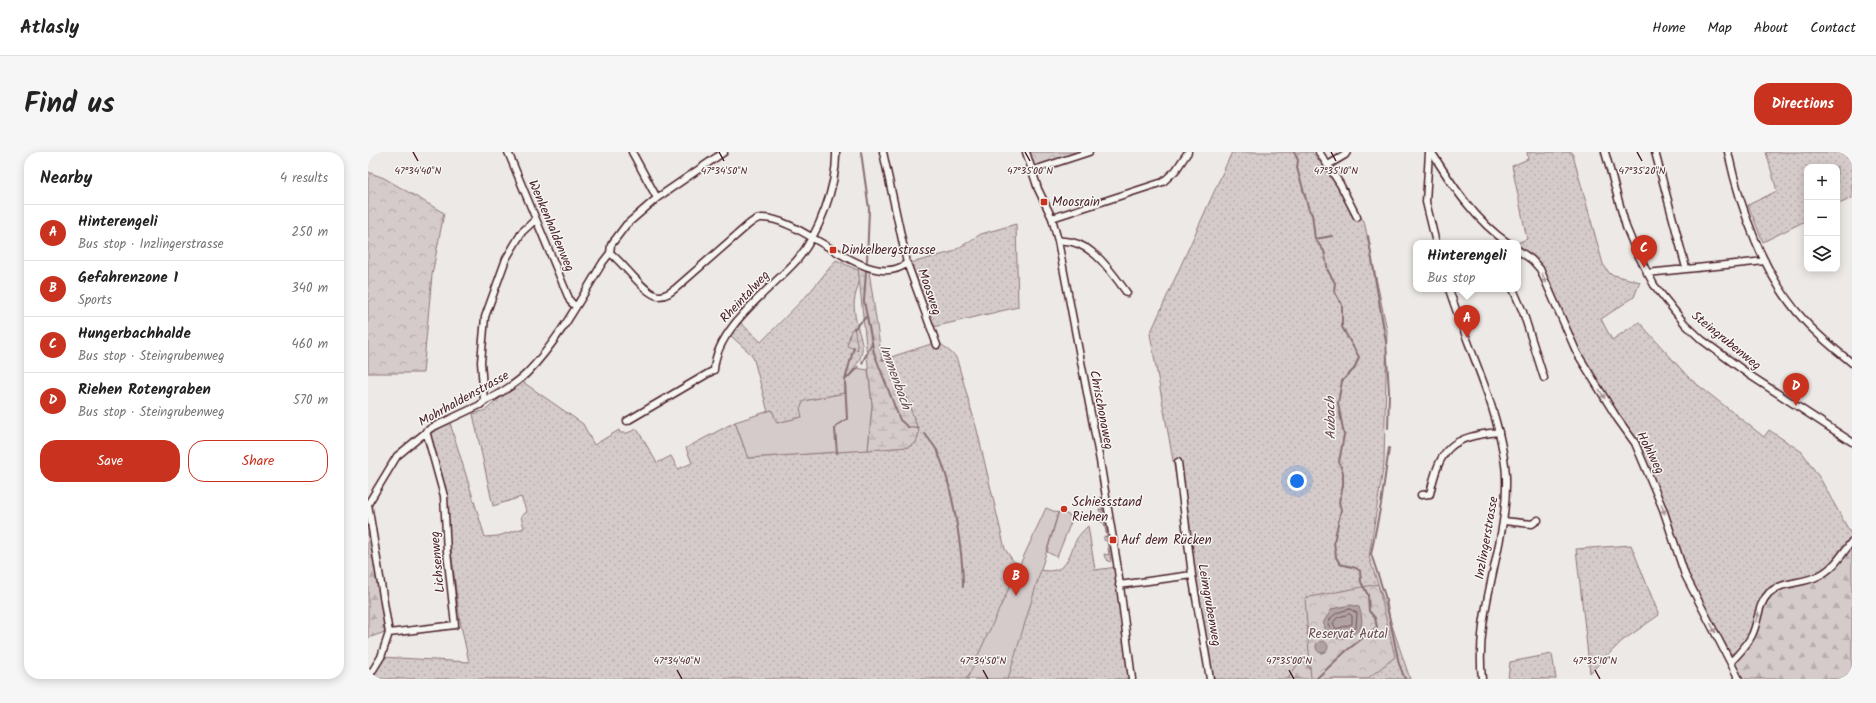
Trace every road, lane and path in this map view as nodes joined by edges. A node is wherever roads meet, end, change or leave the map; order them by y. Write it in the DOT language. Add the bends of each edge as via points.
graph roads {
  1 [pos="508,152"];
  2 [pos="632,152"];
  3 [pos="724,152"];
  4 [pos="836,152"];
  5 [pos="883,152"];
  6 [pos="1026,152"];
  7 [pos="1089,152"];
  8 [pos="1188,152"];
  9 [pos="1319,152"];
  10 [pos="1347,152"];
  11 [pos="1429,152"];
  12 [pos="1605,152"];
  13 [pos="1655,152"];
  14 [pos="1728,152"];
  15 [pos="1328,165"];
  16 [pos="1031,171"];
  17 [pos="657,198"];
  18 [pos="1357,217"];
  19 [pos="1052,218"];
  20 [pos="535,220"];
  21 [pos="1494,234"];
  22 [pos="812,237"];
  23 [pos="1435,240"];
  24 [pos="1496,240"];
  25 [pos="1503,240"];
  26 [pos="1058,241"];
  27 [pos="1521,252"];
  28 [pos="610,254"];
  29 [pos="1765,261"];
  30 [pos="907,263"];
  31 [pos="1686,268"];
  32 [pos="1647,274"];
  33 [pos="1450,292"];
  34 [pos="1514,292"];
  35 [pos="1128,293"];
  36 [pos="575,306"];
  37 [pos="937,345"];
  38 [pos="1852,363"];
  39 [pos="1544,378"];
  40 [pos="484,400"];
  41 [pos="627,421"];
  42 [pos="426,431"];
  43 [pos="1499,432"];
  44 [pos="1852,442"];
  45 [pos="1178,462"];
  46 [pos="1421,495"];
  47 [pos="1504,520"];
  48 [pos="1538,520"];
  49 [pos="1852,541"];
  50 [pos="1192,575"];
  51 [pos="1119,585"];
  52 [pos="389,633"];
  53 [pos="1731,662"];
  54 [pos="368,678"];
  55 [pos="1132,679"];
  56 [pos="1210,679"];
  57 [pos="1482,679"];
  58 [pos="1739,679"];
  1 -- 20 [label="street, Wenkenhaldenweg"];
  2 -- 17 [label="street"];
  3 -- 17 [label="street, Mohrhaldenstrasse"];
  4 -- 22 [label="street, Rheintalweg" via="831,191"];
  5 -- 30 [label="street, Moosweg"];
  6 -- 16 [label="street, Chrischonaweg"];
  7 -- 16 [label="street"];
  8 -- 19 [label="street" via="1176,170 1163,182"];
  9 -- 15 [label="street"];
  10 -- 15 [label="street"];
  11 -- 21 [label="street" via="1457,192"];
  11 -- 23 [label="street" via="1426,202"];
  12 -- 32 [label="street, Steingrubenweg" via="1629,235"];
  13 -- 31 [label="street"];
  14 -- 29 [label="street" via="1748,220"];
  15 -- 18 [label="street"];
  16 -- 19 [label="street, Chrischonaweg"];
  17 -- 28 [label="street, Mohrhaldenstrasse" via="626,225 611,245"];
  19 -- 26 [label="street, Chrischonaweg"];
  20 -- 36 [label="street, Wenkenhaldenweg" via="570,301"];
  20 -- 40 [label="street" via="522,232 506,259 485,317 482,362"];
  21 -- 24 [label="street"];
  21 -- 25 [label="street"];
  22 -- 28 [label="street" via="774,220 760,218 748,224 676,288 658,296 650,294 624,265"];
  22 -- 30 [label="street" via="862,265 895,269"];
  22 -- 41 [label="street, Rheintalweg" via="798,258 727,332 714,357 714,370"];
  26 -- 35 [label="street" via="1066,240 1088,248"];
  26 -- 51 [label="street, Chrischonaweg" via="1099,456"];
  27 -- 53 [label="street, Hohlweg, one-way" via="1540,269 1577,353 1635,443 1663,509 1685,575"];
  28 -- 36 [label="street, Mohrhaldenstrasse"];
  29 -- 31 [label="street"];
  29 -- 38 [label="street" via="1782,292 1803,320"];
  30 -- 37 [label="street, Moosweg"];
  31 -- 32 [label="street"];
  32 -- 44 [label="street, Steingrubenweg" via="1684,324 1702,340 1751,376"];
  33 -- 43 [label="street, Inzlingerstrasse"];
  34 -- 39 [label="street"];
  36 -- 40 [label="street, Mohrhaldenstrasse" via="557,336 520,380"];
  40 -- 42 [label="street, Mohrhaldenstrasse" via="480,405"];
  42 -- 52 [label="street, Mohrhaldenstrasse" via="397,456 368,504"];
  42 -- 52 [label="street, Lichsenweg" via="444,496 455,625"];
  43 -- 46 [label="street" via="1469,436 1458,442 1437,464 1430,494"];
  43 -- 47 [label="street, Inzlingerstrasse" via="1506,476"];
  45 -- 50 [label="street, Leimgrubenweg"];
  47 -- 48 [label="street" via="1532,524"];
  47 -- 57 [label="street, Inzlingerstrasse" via="1485,618 1481,654"];
  53 -- 49 [label="street, one-way" via="1748,643 1761,604 1769,594 1779,587 1819,576 1834,566"];
  50 -- 51 [label="street"];
  50 -- 56 [label="street, Leimgrubenweg"];
  51 -- 55 [label="street, Chrischonaweg"];
  52 -- 54 [label="street, Mohrhaldenstrasse" via="381,657"];
  53 -- 58 [label="street, Hohlweg"];
}
